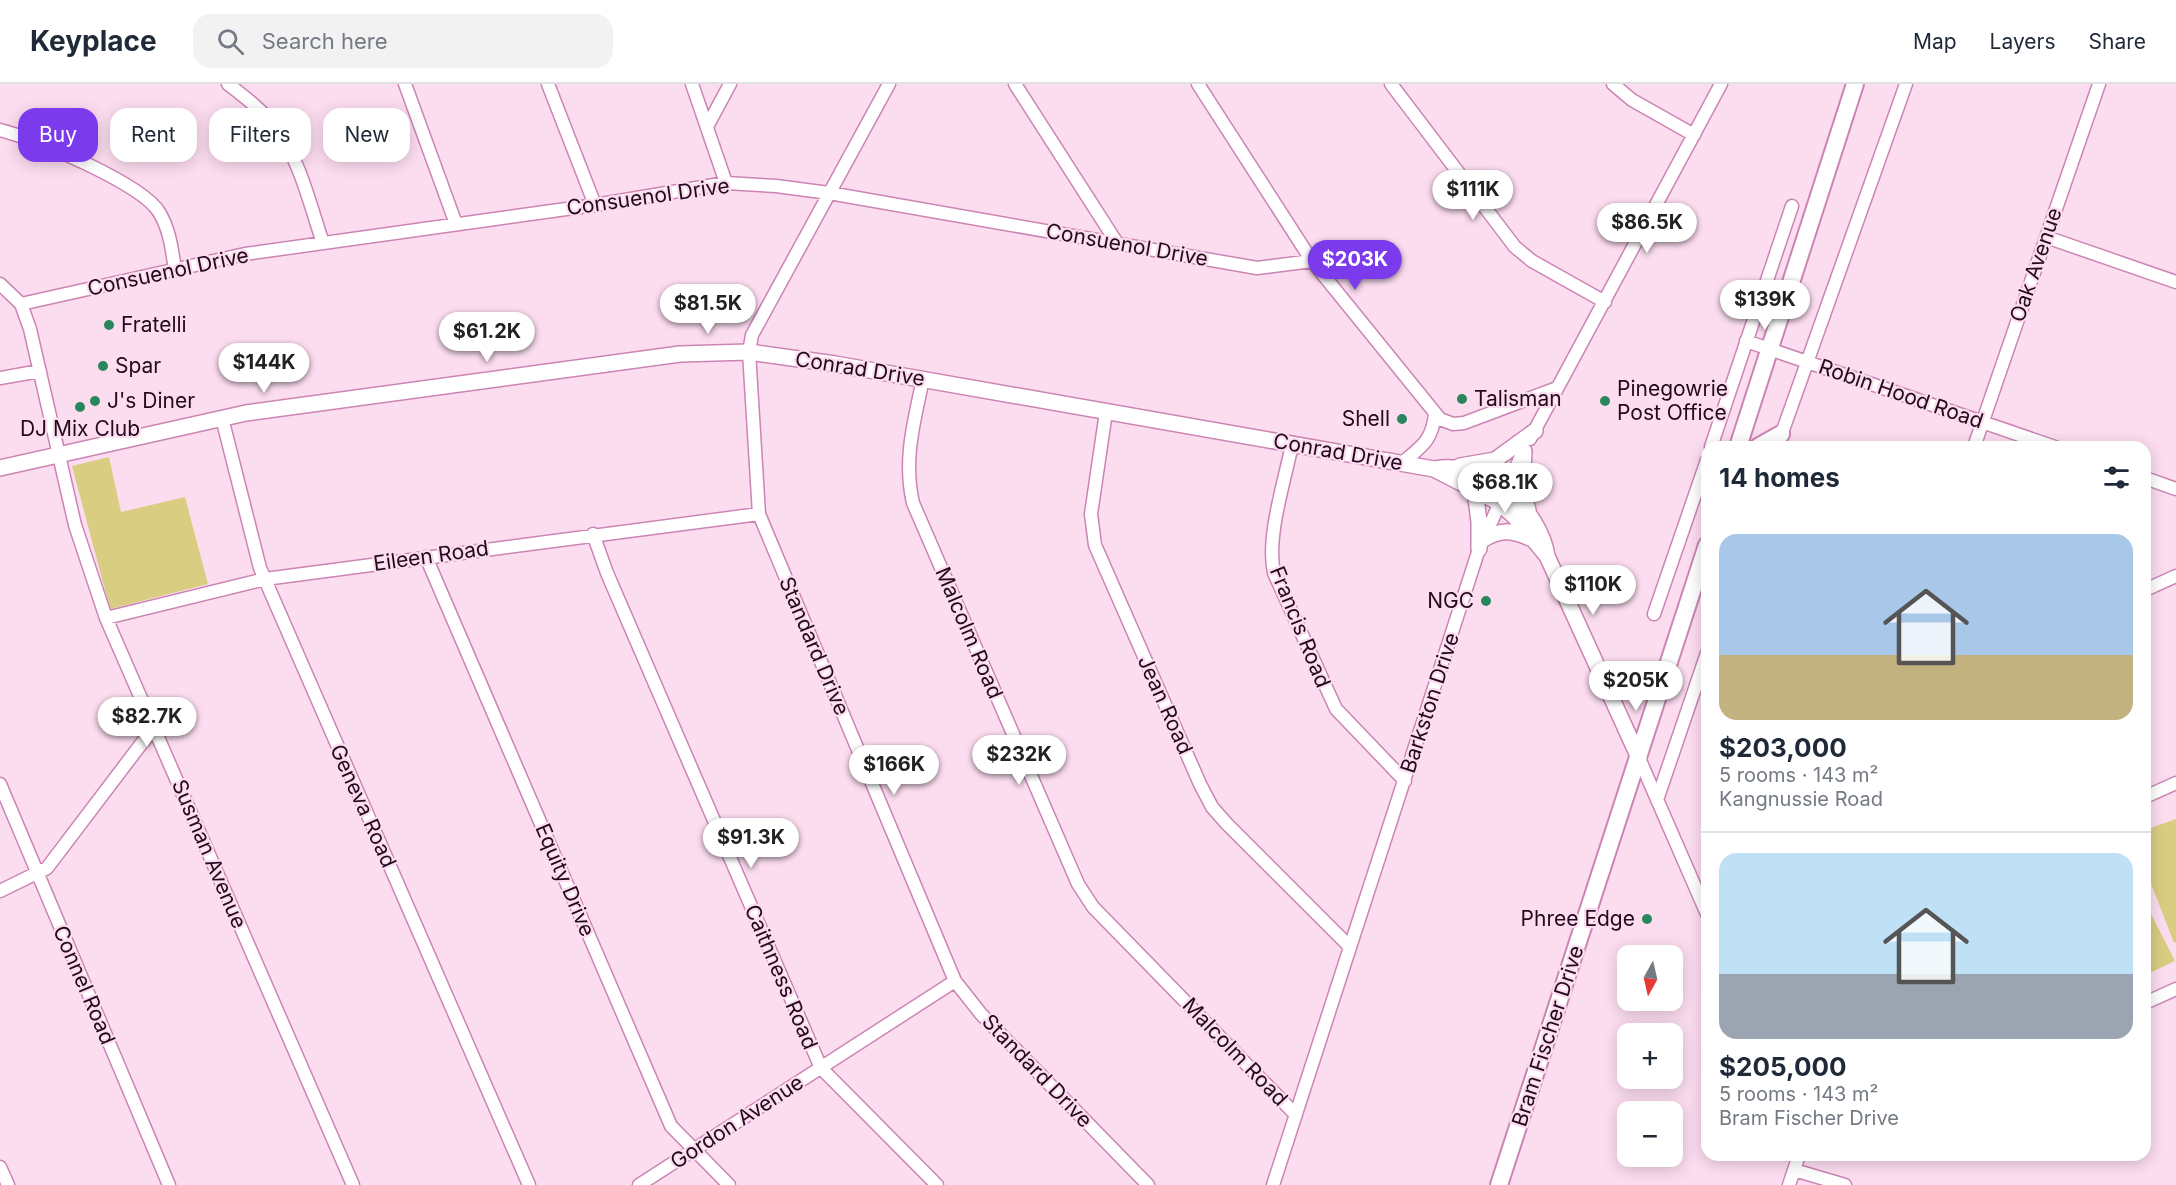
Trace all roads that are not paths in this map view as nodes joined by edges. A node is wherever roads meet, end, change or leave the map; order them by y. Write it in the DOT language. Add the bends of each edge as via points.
graph roads {
  1 [pos="228,84"];
  2 [pos="405,84"];
  3 [pos="548,84"];
  4 [pos="692,84"];
  5 [pos="730,84"];
  6 [pos="889,84"];
  7 [pos="1015,84"];
  8 [pos="1198,84"];
  9 [pos="1391,84"];
  10 [pos="1613,84"];
  11 [pos="1721,84"];
  12 [pos="1856,84"];
  13 [pos="1906,84"];
  14 [pos="2099,84"];
  15 [pos="708,125"];
  16 [pos="0,130"];
  17 [pos="1694,135"];
  18 [pos="726,183"];
  19 [pos="830,193"];
  20 [pos="595,205"];
  21 [pos="1792,206"];
  22 [pos="456,224"];
  23 [pos="2046,237"];
  24 [pos="323,243"];
  25 [pos="1117,243"];
  26 [pos="1312,261"];
  27 [pos="175,270"];
  28 [pos="2176,282"];
  29 [pos="0,284"];
  30 [pos="1605,302"];
  31 [pos="21,304"];
  32 [pos="1746,341"];
  33 [pos="1770,349"];
  34 [pos="749,352"];
  35 [pos="1807,361"];
  36 [pos="40,371"];
  37 [pos="0,378"];
  38 [pos="923,379"];
  39 [pos="1557,388"];
  40 [pos="1106,412"];
  41 [pos="1435,414"];
  42 [pos="222,418"];
  43 [pos="1983,422"];
  44 [pos="1535,431"];
  45 [pos="1779,440"];
  46 [pos="1713,441"];
  47 [pos="1740,441"];
  48 [pos="1976,441"];
  49 [pos="2038,441"];
  50 [pos="1292,444"];
  51 [pos="1524,451"];
  52 [pos="59,454"];
  53 [pos="1402,463"];
  54 [pos="1454,467"];
  55 [pos="0,468"];
  56 [pos="1434,469"];
  57 [pos="1701,477"];
  58 [pos="2151,480"];
  59 [pos="2176,489"];
  60 [pos="1475,490"];
  61 [pos="1501,496"];
  62 [pos="759,514"];
  63 [pos="1531,517"];
  64 [pos="593,534"];
  65 [pos="1530,538"];
  66 [pos="1480,544"];
  67 [pos="1548,556"];
  68 [pos="426,557"];
  69 [pos="1701,563"];
  70 [pos="2176,576"];
  71 [pos="265,579"];
  72 [pos="2151,587"];
  73 [pos="1654,614"];
  74 [pos="106,618"];
  75 [pos="1666,671"];
  76 [pos="1701,671"];
  77 [pos="1604,680"];
  78 [pos="154,727"];
  79 [pos="1639,758"];
  80 [pos="1405,781"];
  81 [pos="2176,783"];
  82 [pos="0,784"];
  83 [pos="2151,794"];
  84 [pos="1657,800"];
  85 [pos="37,875"];
  86 [pos="0,891"];
  87 [pos="1701,900"];
  88 [pos="1350,947"];
  89 [pos="955,981"];
  90 [pos="2176,989"];
  91 [pos="2151,1000"];
  92 [pos="821,1068"];
  93 [pos="1296,1115"];
  94 [pos="693,1149"];
  95 [pos="1797,1161"];
  96 [pos="0,1167"];
  97 [pos="1794,1170"];
  98 [pos="8,1185"];
  99 [pos="169,1185"];
  100 [pos="353,1185"];
  101 [pos="528,1185"];
  102 [pos="639,1185"];
  103 [pos="729,1185"];
  104 [pos="937,1185"];
  105 [pos="1148,1185"];
  106 [pos="1273,1185"];
  107 [pos="1499,1185"];
  108 [pos="1789,1185"];
  109 [pos="1845,1185"];
  1 -- 24 [label="street" via="268,119 285,142"];
  2 -- 22 [label="street"];
  3 -- 20 [label="street"];
  4 -- 15 [label="street"];
  5 -- 15 [label="street"];
  6 -- 19 [label="street, Standard Drive"];
  7 -- 25 [label="street"];
  8 -- 26 [label="street"];
  9 -- 30 [label="street" via="1515,247 1532,261"];
  10 -- 17 [label="street" via="1632,100"];
  11 -- 17 [label="street, Barkston Drive"];
  12 -- 33 [label="main road"];
  13 -- 35 [label="street"];
  14 -- 23 [label="street, Oak Avenue"];
  15 -- 18 [label="street"];
  16 -- 27 [label="street" via="138,191 158,211 166,227"];
  17 -- 30 [label="street, Barkston Drive"];
  18 -- 19 [label="street, Consuenol Drive"];
  18 -- 20 [label="street, Consuenol Drive"];
  19 -- 25 [label="street, Consuenol Drive"];
  19 -- 34 [label="street, Standard Drive" via="755,327"];
  20 -- 22 [label="street, Consuenol Drive"];
  21 -- 32 [label="street"];
  22 -- 24 [label="street, Consuenol Drive"];
  23 -- 28 [label="street"];
  23 -- 43 [label="street, Oak Avenue"];
  24 -- 27 [label="street, Consuenol Drive" via="245,254"];
  25 -- 26 [label="street, Consuenol Drive" via="1257,268"];
  26 -- 41 [label="street"];
  27 -- 31 [label="street, Consuenol Drive"];
  29 -- 31 [label="street, Susman Avenue"];
  30 -- 39 [label="street, Barkston Drive"];
  31 -- 36 [label="street, Susman Avenue"];
  32 -- 33 [label="street, Robin Hood Road"];
  32 -- 46 [label="street"];
  33 -- 35 [label="street, Robin Hood Road"];
  33 -- 47 [label="main road"];
  34 -- 38 [label="street, Conrad Drive"];
  34 -- 42 [label="street, Conrad Drive" via="680,354"];
  34 -- 62 [label="street, Standard Drive"];
  35 -- 43 [label="street, Robin Hood Road"];
  35 -- 45 [label="street"];
  36 -- 37 [label="street"];
  36 -- 52 [label="street, Susman Avenue"];
  38 -- 40 [label="street, Conrad Drive"];
  38 -- 93 [label="street, Malcolm Road" via="908,454 913,503 1078,884 1093,907"];
  39 -- 41 [label="street" via="1464,423 1448,423"];
  39 -- 44 [label="street, Barkston Drive"];
  40 -- 50 [label="street, Conrad Drive"];
  40 -- 88 [label="street, Jean Road" via="1091,514 1095,545 1200,784 1227,824"];
  41 -- 53 [label="street" via="1426,444"];
  42 -- 52 [label="street, Conrad Drive"];
  42 -- 71 [label="street, Geneva Road"];
  43 -- 48 [label="street, Oak Avenue"];
  43 -- 49 [label="street, Robin Hood Road"];
  44 -- 51 [label="street, Barkston Drive"];
  44 -- 54 [label="street" via="1495,460"];
  50 -- 53 [label="street, Conrad Drive"];
  50 -- 80 [label="street, Francis Road" via="1272,551 1274,573 1336,710"];
  51 -- 61 [label="street, Barkston Drive"];
  51 -- 63 [label="street" via="1522,490"];
  52 -- 55 [label="street, Conrad Drive"];
  52 -- 74 [label="street, Susman Avenue" via="85,559"];
  53 -- 56 [label="street, Conrad Drive"];
  54 -- 56 [label="street, Conrad Drive"];
  54 -- 61 [label="street, Conrad Drive" via="1478,475"];
  56 -- 60 [label="street, Conrad Drive"];
  57 -- 73 [label="street"];
  58 -- 59 [label="street"];
  60 -- 61 [label="street, Conrad Drive"];
  60 -- 66 [label="street"];
  61 -- 63 [label="street"];
  61 -- 65 [label="street"];
  61 -- 66 [label="street, Barkston Drive"];
  62 -- 64 [label="street, Eileen Road"];
  62 -- 89 [label="street, Standard Drive"];
  63 -- 67 [label="street" via="1543,535"];
  64 -- 68 [label="street, Eileen Road"];
  64 -- 92 [label="street, Caithness Road"];
  65 -- 66 [label="street" via="1501,531"];
  65 -- 67 [label="street"];
  66 -- 80 [label="street, Barkston Drive"];
  67 -- 77 [label="street"];
  68 -- 71 [label="street, Eileen Road"];
  68 -- 94 [label="street, Equity Drive" via="671,1126"];
  69 -- 75 [label="main road, Bram Fischer Drive"];
  70 -- 72 [label="street"];
  71 -- 74 [label="street, Eileen Road"];
  71 -- 101 [label="street, Geneva Road"];
  74 -- 78 [label="street, Susman Avenue"];
  75 -- 77 [label="main road" via="1633,686"];
  75 -- 79 [label="main road, Bram Fischer Drive"];
  76 -- 84 [label="street"];
  77 -- 79 [label="street"];
  78 -- 85 [label="street" via="63,851"];
  78 -- 100 [label="street, Susman Avenue"];
  79 -- 84 [label="street"];
  79 -- 107 [label="main road, Bram Fischer Drive"];
  80 -- 88 [label="street, Barkston Drive"];
  81 -- 83 [label="street"];
  82 -- 85 [label="street, Connel Road"];
  84 -- 87 [label="street"];
  85 -- 86 [label="street"];
  85 -- 99 [label="street, Connel Road"];
  88 -- 93 [label="street, Barkston Drive"];
  89 -- 92 [label="street, Gordon Avenue"];
  89 -- 105 [label="street, Standard Drive" via="981,1014"];
  90 -- 91 [label="street"];
  92 -- 94 [label="street, Gordon Avenue"];
  92 -- 104 [label="street, Caithness Road"];
  93 -- 106 [label="street, Barkston Drive"];
  94 -- 102 [label="street, Gordon Avenue"];
  94 -- 103 [label="street, Equity Drive"];
  95 -- 97 [label="street"];
  96 -- 98 [label="street"];
  97 -- 108 [label="street"];
  97 -- 109 [label="street"];
}
